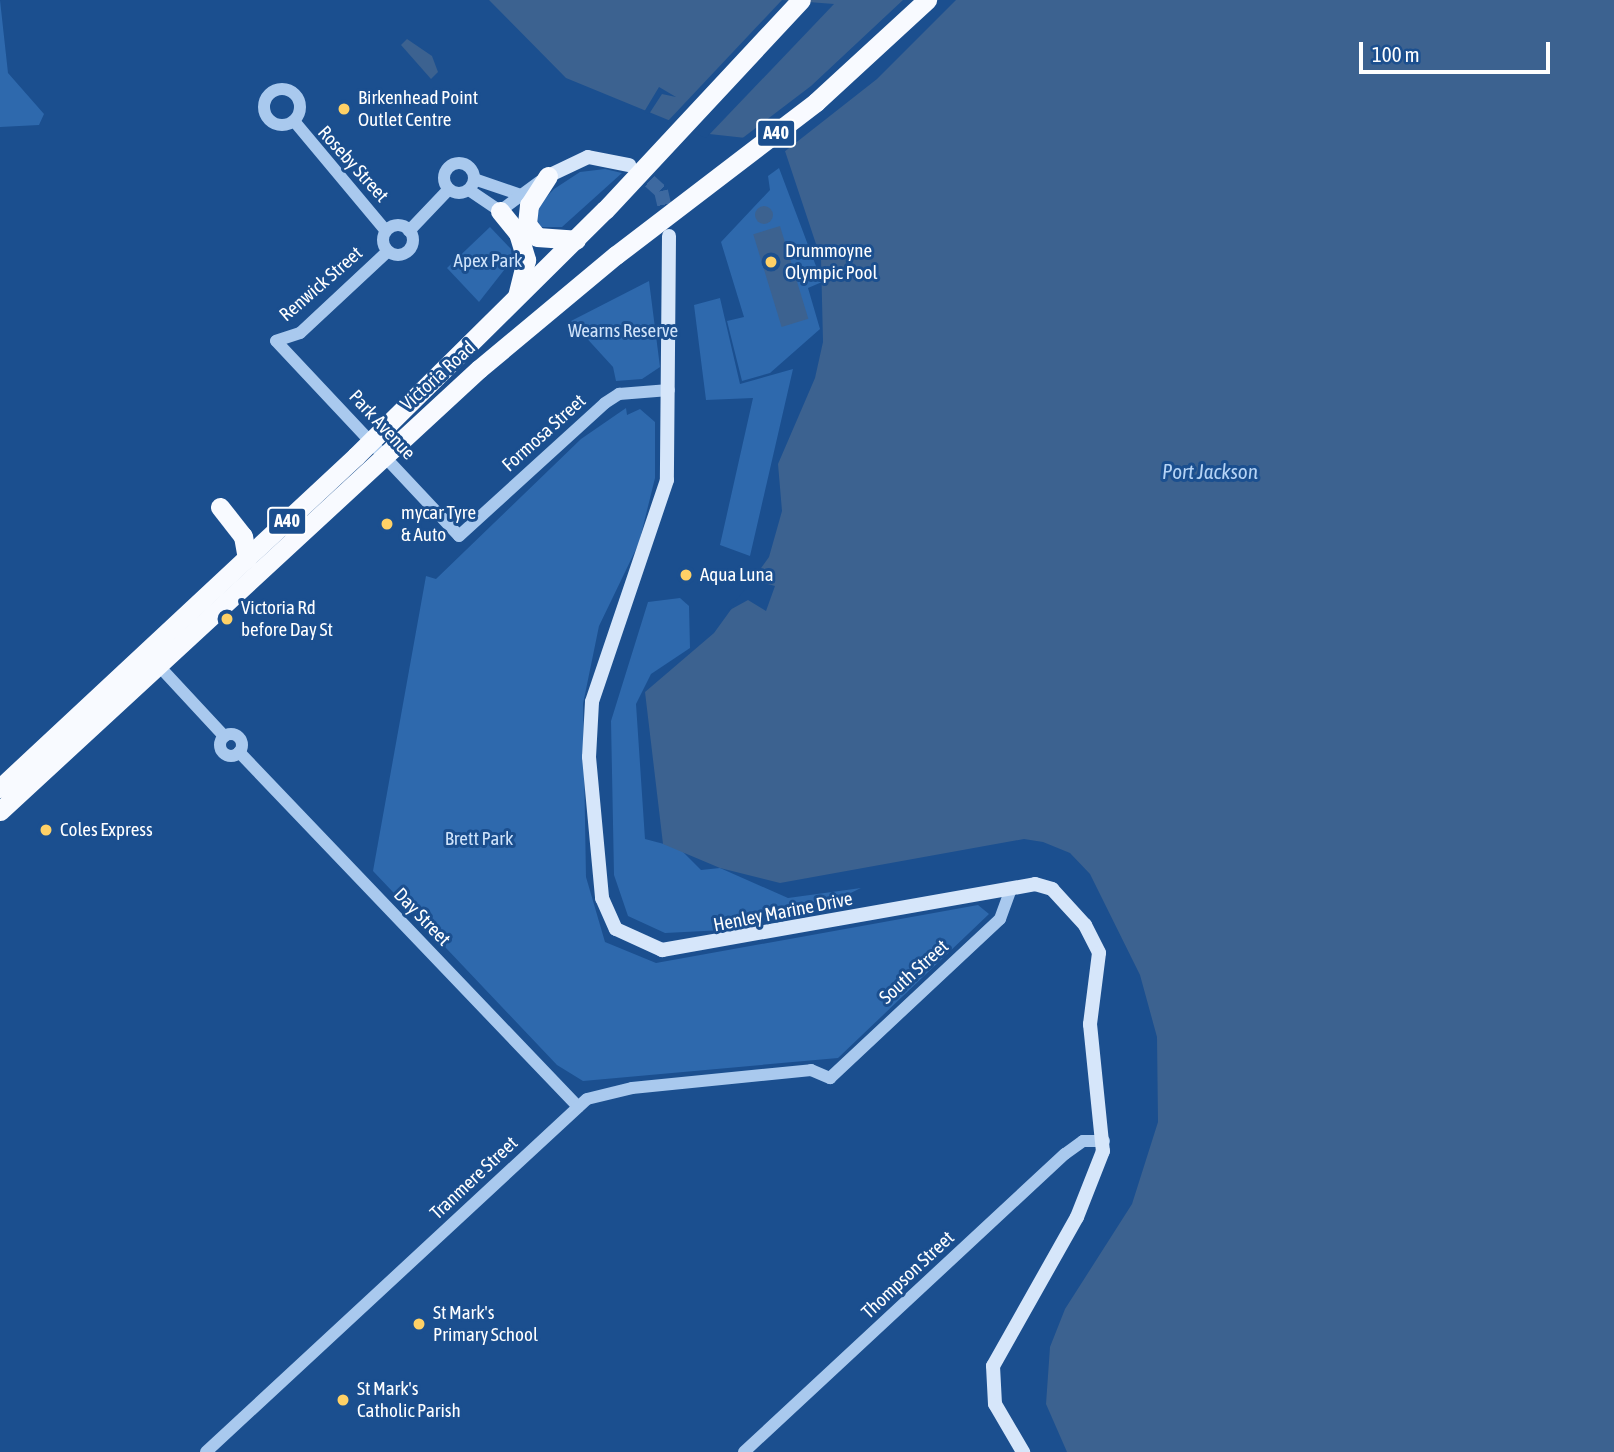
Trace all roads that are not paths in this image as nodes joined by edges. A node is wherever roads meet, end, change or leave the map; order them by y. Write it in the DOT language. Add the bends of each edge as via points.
graph roads {
  1 [pos="800,0"];
  2 [pos="927,0"];
  3 [pos="293,121"];
  4 [pos="629,164"];
  5 [pos="548,176"];
  6 [pos="472,185"];
  7 [pos="449,189"];
  8 [pos="521,195"];
  9 [pos="500,211"];
  10 [pos="386,231"];
  11 [pos="409,231"];
  12 [pos="669,236"];
  13 [pos="576,240"];
  14 [pos="388,251"];
  15 [pos="512,306"];
  16 [pos="276,341"];
  17 [pos="669,390"];
  18 [pos="370,441"];
  19 [pos="384,456"];
  20 [pos="220,507"];
  21 [pos="459,536"];
  22 [pos="247,559"];
  23 [pos="159,666"];
  24 [pos="0,788"];
  25 [pos="0,811"];
  26 [pos="1011,888"];
  27 [pos="830,1078"];
  28 [pos="578,1107"];
  29 [pos="1104,1141"];
  30 [pos="206,1452"];
  31 [pos="744,1452"];
  32 [pos="1023,1452"];
  1 -- 13 [label="highway, Victoria Road / A40, bridge"];
  2 -- 19 [label="highway, Victoria Road / A40, bridge" via="816,102 616,255"];
  3 -- 10 [label="street, Roseby Street"];
  4 -- 5 [label="main road" via="588,157"];
  5 -- 8 [label="street"];
  5 -- 13 [label="highway" via="529,205 527,223 537,237"];
  6 -- 7 [label="street"];
  6 -- 7 [label="street" via="468,166 454,164 445,173"];
  6 -- 8 [label="street"];
  6 -- 9 [label="street"];
  7 -- 11 [label="street"];
  8 -- 9 [label="street"];
  9 -- 15 [label="highway" via="518,233 526,260"];
  10 -- 11 [label="street" via="398,226"];
  10 -- 14 [label="street"];
  11 -- 14 [label="street, Renwick Street" via="410,250"];
  12 -- 17 [label="main road, Henley Marine Drive"];
  13 -- 15 [label="highway, Victoria Road / A40"];
  14 -- 16 [label="street, Renwick Street" via="300,333"];
  15 -- 18 [label="highway, Victoria Road / A40"];
  16 -- 18 [label="street, Park Avenue"];
  17 -- 21 [label="street, Formosa Street" via="619,394 606,403"];
  17 -- 26 [label="main road, Henley Marine Drive" via="664,491 592,702 598,868 602,898 616,929 639,944 676,951"];
  18 -- 19 [label="street, Park Avenue"];
  18 -- 22 [label="highway, Victoria Road / A40"];
  19 -- 21 [label="street, Park Avenue"];
  19 -- 23 [label="highway, Victoria Road / A40"];
  20 -- 22 [label="highway" via="243,536"];
  22 -- 24 [label="highway, Victoria Road / A40"];
  23 -- 25 [label="highway, Victoria Road / A40"];
  23 -- 28 [label="street, Day Street" via="224,736 239,737 239,752"];
  26 -- 27 [label="street, South Street" via="1000,919"];
  26 -- 29 [label="main road, Henley Marine Drive" via="1052,889 1096,946 1091,1062"];
  27 -- 28 [label="street, Tranmere Street" via="811,1070 632,1088 594,1095"];
  28 -- 30 [label="street, Tranmere Street"];
  29 -- 31 [label="street, Thompson Street" via="1083,1141 1065,1154"];
  29 -- 32 [label="main road, Henley Marine Drive" via="1088,1193 993,1366 995,1404"];
}
